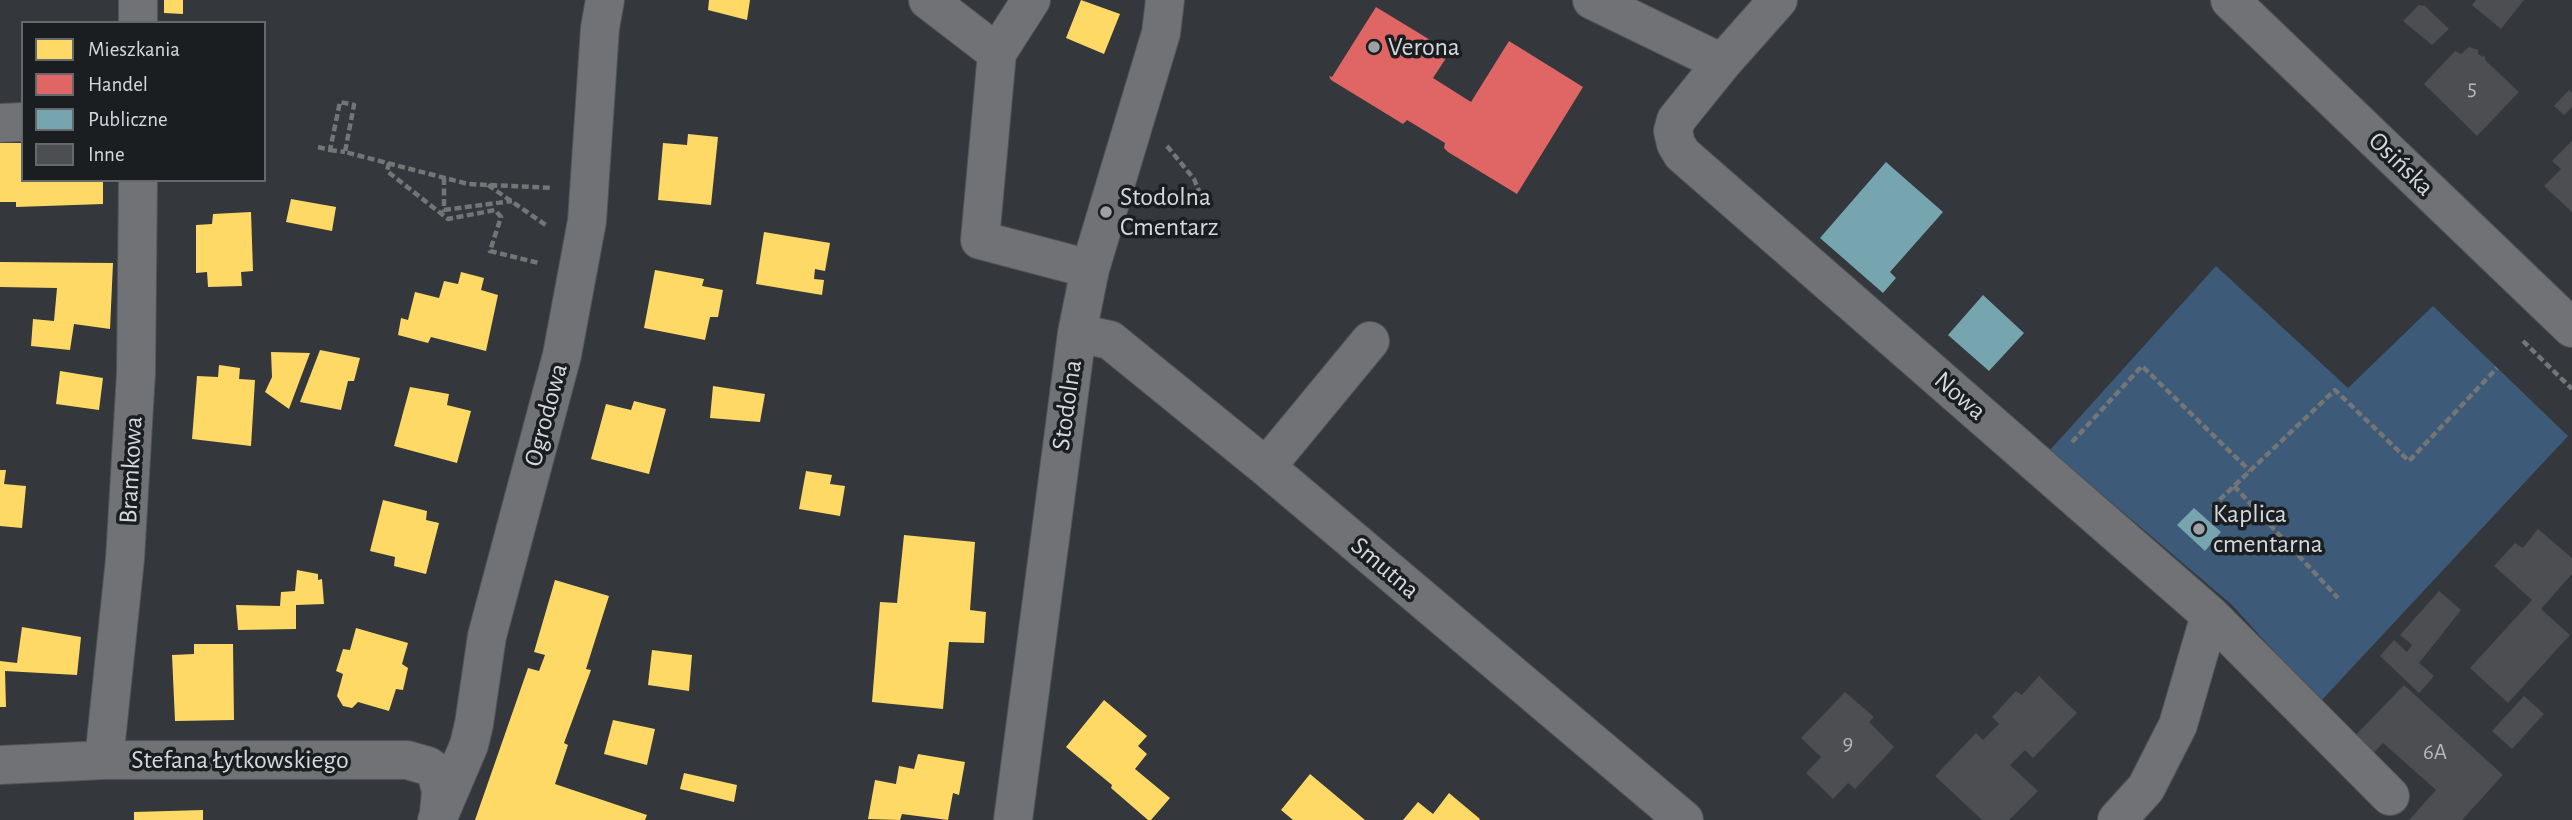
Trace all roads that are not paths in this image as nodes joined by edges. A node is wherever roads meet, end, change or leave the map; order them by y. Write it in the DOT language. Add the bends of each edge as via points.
graph roads {
  1 [pos="138,0"];
  2 [pos="606,0"];
  3 [pos="928,0"];
  4 [pos="1031,0"];
  5 [pos="1165,0"];
  6 [pos="1592,0"];
  7 [pos="1778,0"];
  8 [pos="2230,0"];
  9 [pos="138,21"];
  10 [pos="997,53"];
  11 [pos="1721,63"];
  12 [pos="21,122"];
  13 [pos="0,123"];
  14 [pos="138,182"];
  15 [pos="1090,269"];
  16 [pos="2572,328"];
  17 [pos="1077,332"];
  18 [pos="1370,341"];
  19 [pos="1266,467"];
  20 [pos="2210,615"];
  21 [pos="104,760"];
  22 [pos="0,765"];
  23 [pos="2390,796"];
  24 [pos="438,816"];
  25 [pos="1013,820"];
  26 [pos="1684,820"];
  27 [pos="2117,820"];
  1 -- 9 [label="street"];
  2 -- 24 [label="street, Ogrodowa" via="600,28 587,221 576,288 487,636 472,734"];
  3 -- 10 [label="street"];
  4 -- 10 [label="street"];
  5 -- 15 [label="street, Stodolna" via="1161,33"];
  6 -- 11 [label="street"];
  7 -- 11 [label="street, Nowa"];
  8 -- 16 [label="street, Osińska"];
  10 -- 15 [label="street" via="980,240"];
  11 -- 20 [label="street, Nowa" via="1676,120 1673,131 1682,153"];
  12 -- 13 [label="street"];
  14 -- 21 [label="street, Bramkowa" via="136,373 125,559"];
  15 -- 17 [label="street, Stodolna"];
  17 -- 19 [label="street, Smutna" via="1110,340"];
  17 -- 25 [label="street, Stodolna"];
  18 -- 19 [label="street"];
  19 -- 26 [label="street, Smutna"];
  20 -- 23 [label="street, Nowa"];
  20 -- 27 [label="street" via="2178,725 2146,788"];
  21 -- 22 [label="street, Stefana Łytkowskiego"];
  21 -- 24 [label="street, Stefana Łytkowskiego" via="407,760 436,772 441,791"];
}
